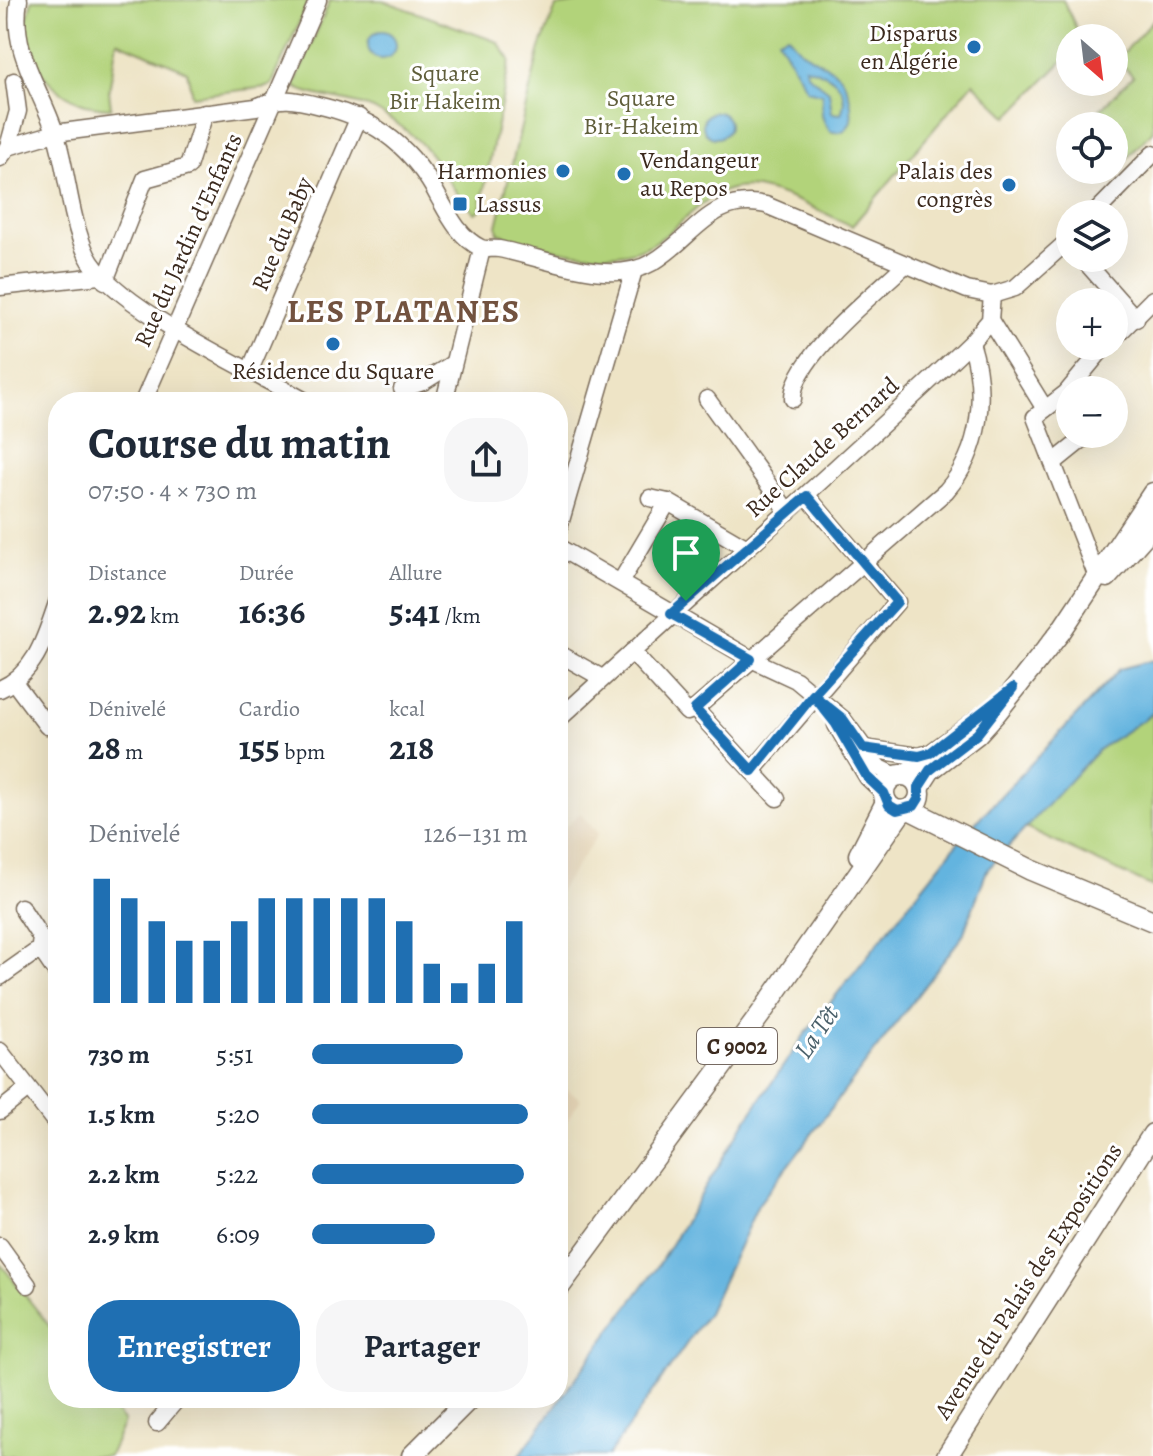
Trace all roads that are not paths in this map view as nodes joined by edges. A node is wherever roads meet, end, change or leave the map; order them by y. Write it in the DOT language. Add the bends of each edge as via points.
graph roads {
  1 [pos="19,0"];
  2 [pos="318,0"];
  3 [pos="14,81"];
  4 [pos="276,97"];
  5 [pos="205,113"];
  6 [pos="359,117"];
  7 [pos="55,133"];
  8 [pos="4,152"];
  9 [pos="1153,154"];
  10 [pos="1108,200"];
  11 [pos="491,249"];
  12 [pos="1056,252"];
  13 [pos="906,264"];
  14 [pos="634,270"];
  15 [pos="1094,272"];
  16 [pos="102,278"];
  17 [pos="0,287"];
  18 [pos="992,295"];
  19 [pos="1153,299"];
  20 [pos="1136,319"];
  21 [pos="990,320"];
  22 [pos="1128,326"];
  23 [pos="175,328"];
  24 [pos="971,342"];
  25 [pos="1093,360"];
  26 [pos="452,364"];
  27 [pos="250,370"];
  28 [pos="402,389"];
  29 [pos="147,392"];
  30 [pos="289,392"];
  31 [pos="446,392"];
  32 [pos="707,399"];
  33 [pos="793,399"];
  34 [pos="1045,409"];
  35 [pos="1072,448"];
  36 [pos="1053,463"];
  37 [pos="1153,493"];
  38 [pos="807,496"];
  39 [pos="568,497"];
  40 [pos="650,498"];
  41 [pos="668,502"];
  42 [pos="788,512"];
  43 [pos="1153,520"];
  44 [pos="747,548"];
  45 [pos="568,552"];
  46 [pos="863,562"];
  47 [pos="1097,577"];
  48 [pos="621,581"];
  49 [pos="1076,608"];
  50 [pos="671,614"];
  51 [pos="48,631"];
  52 [pos="632,652"];
  53 [pos="568,659"];
  54 [pos="751,659"];
  55 [pos="602,678"];
  56 [pos="7,685"];
  57 [pos="1013,688"];
  58 [pos="813,695"];
  59 [pos="695,709"];
  60 [pos="991,709"];
  61 [pos="568,710"];
  62 [pos="47,726"];
  63 [pos="863,748"];
  64 [pos="752,771"];
  65 [pos="902,793"];
  66 [pos="777,798"];
  67 [pos="21,907"];
  68 [pos="1147,912"];
  69 [pos="39,953"];
  70 [pos="48,963"];
  71 [pos="0,977"];
  72 [pos="0,1051"];
  73 [pos="28,1089"];
  74 [pos="0,1111"];
  75 [pos="48,1114"];
  76 [pos="1153,1134"];
  77 [pos="632,1191"];
  78 [pos="0,1246"];
  79 [pos="568,1264"];
  80 [pos="28,1285"];
  81 [pos="568,1289"];
  82 [pos="170,1408"];
  83 [pos="460,1408"];
  84 [pos="473,1408"];
  85 [pos="157,1423"];
  86 [pos="412,1456"];
  87 [pos="427,1456"];
  88 [pos="947,1456"];
  1 -- 7 [label="street" via="20,48"];
  2 -- 4 [label="street, Rue du Jardin d'Enfants"];
  3 -- 8 [label="street" via="18,111"];
  4 -- 5 [label="street" via="256,107"];
  4 -- 6 [label="street"];
  4 -- 23 [label="street, Rue du Jardin d'Enfants"];
  5 -- 7 [label="street"];
  5 -- 16 [label="street" via="188,167 145,179"];
  6 -- 11 [label="street" via="416,159 455,226"];
  6 -- 27 [label="street, Rue du Baby"];
  7 -- 8 [label="street"];
  7 -- 16 [label="street" via="80,239"];
  9 -- 10 [label="street"];
  11 -- 14 [label="street" via="596,269"];
  11 -- 26 [label="street"];
  12 -- 18 [label="street" via="1015,288"];
  13 -- 14 [label="street" via="766,205 736,203 716,211 653,262"];
  13 -- 18 [label="street"];
  13 -- 33 [label="street" via="811,356"];
  14 -- 39 [label="street"];
  15 -- 20 [label="street"];
  16 -- 17 [label="street"];
  16 -- 23 [label="street"];
  18 -- 21 [label="street"];
  19 -- 20 [label="street"];
  20 -- 22 [label="street"];
  21 -- 24 [label="street, Rue Claude Bernard"];
  21 -- 34 [label="street"];
  23 -- 27 [label="street"];
  23 -- 29 [label="street, Rue du Jardin d'Enfants"];
  24 -- 38 [label="street, Rue Claude Bernard"];
  24 -- 46 [label="street" via="977,363 978,433 961,474"];
  25 -- 34 [label="street"];
  26 -- 28 [label="street"];
  26 -- 31 [label="street"];
  27 -- 30 [label="street"];
  32 -- 42 [label="street"];
  34 -- 36 [label="street" via="1035,417"];
  35 -- 36 [label="street"];
  36 -- 47 [label="street"];
  37 -- 47 [label="main road"];
  38 -- 42 [label="street, Rue Claude Bernard"];
  38 -- 46 [label="street"];
  40 -- 41 [label="street"];
  41 -- 44 [label="street"];
  41 -- 48 [label="street"];
  42 -- 44 [label="street, Rue Claude Bernard"];
  43 -- 49 [label="main road" via="1126,558"];
  44 -- 50 [label="street, Rue Claude Bernard"];
  45 -- 48 [label="street"];
  46 -- 54 [label="street"];
  46 -- 58 [label="street" via="897,602"];
  47 -- 49 [label="main road"];
  48 -- 50 [label="street"];
  49 -- 57 [label="main road"];
  50 -- 52 [label="street, Rue Claude Bernard"];
  50 -- 54 [label="street"];
  51 -- 56 [label="street" via="41,652"];
  52 -- 55 [label="street, Rue Claude Bernard"];
  52 -- 59 [label="street" via="687,712"];
  53 -- 55 [label="street"];
  54 -- 58 [label="street" via="796,680"];
  54 -- 59 [label="street"];
  55 -- 61 [label="street, Rue Claude Bernard"];
  56 -- 62 [label="street"];
  57 -- 60 [label="main road"];
  57 -- 65 [label="main road" via="977,734"];
  58 -- 63 [label="street" via="843,719"];
  58 -- 64 [label="street"];
  58 -- 65 [label="street" via="867,777"];
  59 -- 64 [label="street"];
  60 -- 63 [label="street" via="930,753"];
  60 -- 65 [label="main road" via="925,765"];
  63 -- 65 [label="street"];
  64 -- 66 [label="street"];
  65 -- 68 [label="main road" via="1031,870"];
  65 -- 77 [label="main road, C 9002" via="839,900"];
  67 -- 69 [label="street" via="41,938"];
  69 -- 70 [label="street"];
  69 -- 71 [label="street"];
  72 -- 73 [label="street"];
  73 -- 74 [label="street"];
  73 -- 75 [label="street"];
  76 -- 88 [label="main road, Avenue du Palais des Expositions"];
  77 -- 79 [label="main road, C 9002"];
  77 -- 81 [label="main road, C 9002"];
  78 -- 80 [label="street"];
  82 -- 85 [label="street"];
  83 -- 86 [label="main road"];
  84 -- 87 [label="main road"];
}
